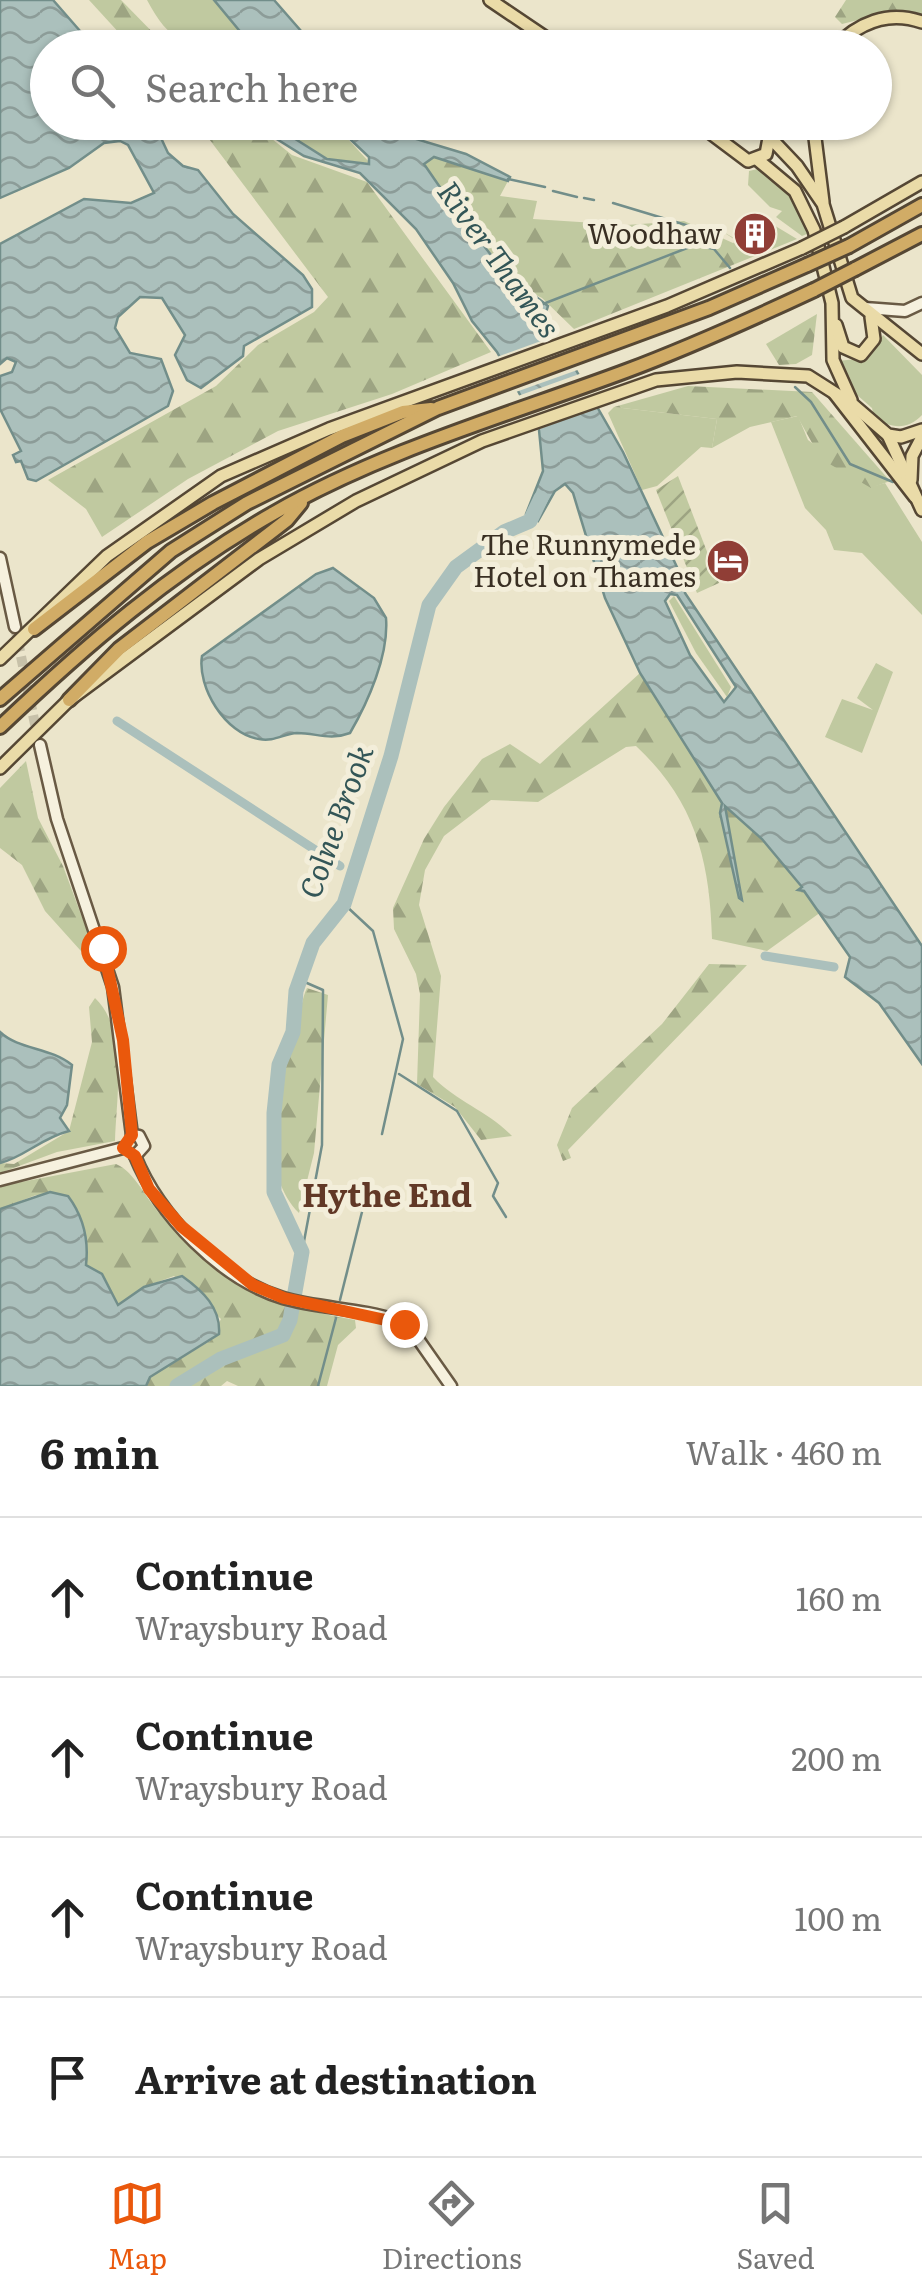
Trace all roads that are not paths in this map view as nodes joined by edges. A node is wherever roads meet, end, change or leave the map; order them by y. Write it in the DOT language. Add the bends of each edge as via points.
graph roads {
  1 [pos="490,0"];
  2 [pos="922,22"];
  3 [pos="534,30"];
  4 [pos="855,30"];
  5 [pos="724,140"];
  6 [pos="736,140"];
  7 [pos="769,140"];
  8 [pos="771,140"];
  9 [pos="815,140"];
  10 [pos="734,146"];
  11 [pos="758,160"];
  12 [pos="922,182"];
  13 [pos="823,204"];
  14 [pos="922,205"];
  15 [pos="922,234"];
  16 [pos="922,303"];
  17 [pos="860,306"];
  18 [pos="833,310"];
  19 [pos="872,317"];
  20 [pos="922,354"];
  21 [pos="833,390"];
  22 [pos="852,404"];
  23 [pos="438,408"];
  24 [pos="922,433"];
  25 [pos="888,435"];
  26 [pos="306,497"];
  27 [pos="919,504"];
  28 [pos="0,558"];
  29 [pos="15,627"];
  30 [pos="34,629"];
  31 [pos="0,659"];
  32 [pos="0,699"];
  33 [pos="69,700"];
  34 [pos="0,727"];
  35 [pos="40,745"];
  36 [pos="0,768"];
  37 [pos="132,1135"];
  38 [pos="123,1148"];
  39 [pos="135,1156"];
  40 [pos="0,1180"];
  41 [pos="451,1386"];
  1 -- 3 [label="main road"];
  2 -- 4 [label="main road" via="876,20"];
  5 -- 10 [label="main road"];
  6 -- 10 [label="main road"];
  7 -- 11 [label="main road"];
  8 -- 13 [label="main road"];
  9 -- 13 [label="main road"];
  10 -- 11 [label="main road" via="744,160"];
  11 -- 18 [label="main road" via="789,184 804,208"];
  12 -- 30 [label="main road, bridge" via="802,248 221,476 107,556"];
  13 -- 17 [label="main road" via="850,295"];
  14 -- 23 [label="highway, bridge" via="807,265"];
  15 -- 26 [label="highway, bridge" via="814,290 628,370 398,453"];
  16 -- 17 [label="main road" via="904,311"];
  17 -- 19 [label="main road"];
  18 -- 19 [label="main road" via="843,347 860,355 874,338"];
  18 -- 22 [label="main road" via="834,360"];
  19 -- 20 [label="main road"];
  21 -- 22 [label="main road"];
  21 -- 27 [label="main road"];
  21 -- 33 [label="main road" via="800,374 656,380 482,441 356,501 259,559"];
  22 -- 25 [label="main road"];
  23 -- 30 [label="highway" via="403,412 342,436 213,503 148,542"];
  23 -- 32 [label="highway" via="248,503 171,551"];
  24 -- 25 [label="main road"];
  24 -- 27 [label="main road" via="910,465"];
  25 -- 27 [label="main road"];
  26 -- 33 [label="highway" via="287,520 119,649"];
  26 -- 34 [label="highway" via="202,556 128,611"];
  28 -- 29 [label="main road"];
  30 -- 31 [label="main road"];
  33 -- 36 [label="main road"];
  35 -- 37 [label="main road" via="57,819 113,988"];
  37 -- 38 [label="main road"];
  37 -- 39 [label="main road" via="144,1142"];
  38 -- 39 [label="main road"];
  38 -- 40 [label="main road"];
  39 -- 41 [label="main road" via="149,1189 181,1226 243,1278 284,1298 388,1318 411,1329"];
}
